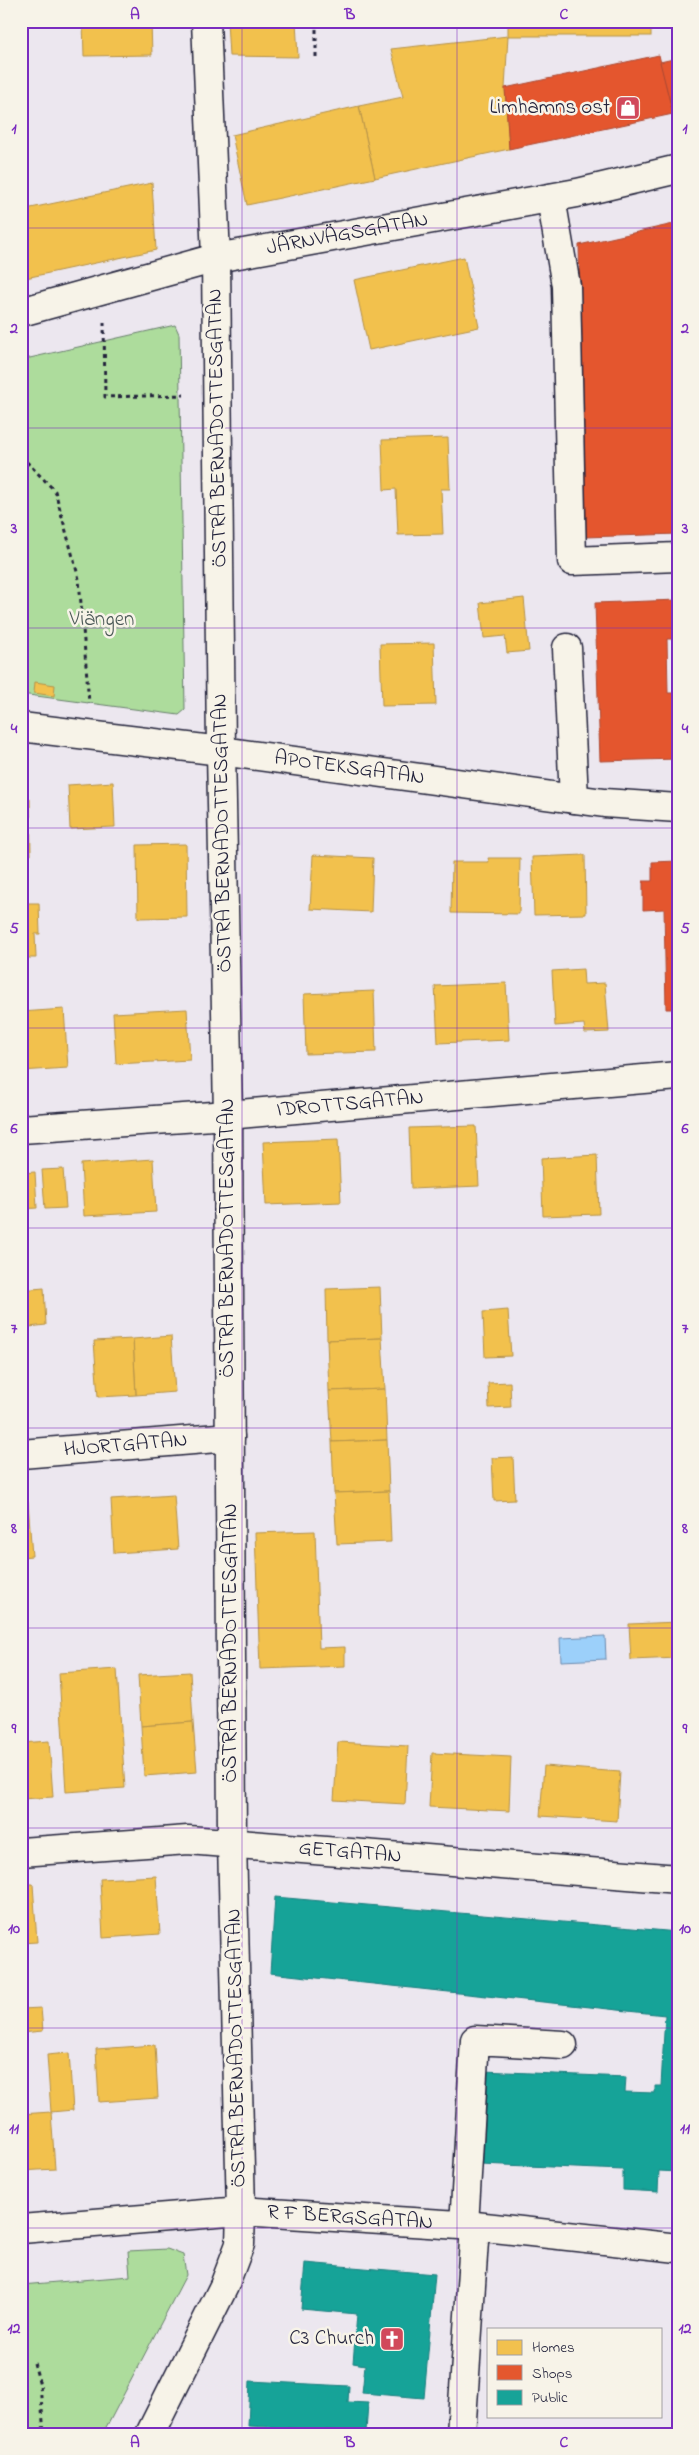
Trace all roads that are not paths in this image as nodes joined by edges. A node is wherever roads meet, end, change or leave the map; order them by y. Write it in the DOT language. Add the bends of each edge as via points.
graph roads {
  1 [pos="206,21"];
  2 [pos="678,169"];
  3 [pos="550,198"];
  4 [pos="216,258"];
  5 [pos="21,312"];
  6 [pos="678,556"];
  7 [pos="567,648"];
  8 [pos="21,727"];
  9 [pos="221,751"];
  10 [pos="574,799"];
  11 [pos="678,808"];
  12 [pos="678,1076"];
  13 [pos="228,1115"];
  14 [pos="21,1129"];
  15 [pos="230,1437"];
  16 [pos="21,1454"];
  17 [pos="232,1842"];
  18 [pos="21,1852"];
  19 [pos="678,1879"];
  20 [pos="563,2045"];
  21 [pos="241,2211"];
  22 [pos="469,2226"];
  23 [pos="21,2229"];
  24 [pos="678,2248"];
  25 [pos="150,2434"];
  26 [pos="461,2434"];
  1 -- 4 [label="street, ÖSTRA BERNADOTTESGATAN"];
  2 -- 3 [label="street, JÄRNVÄGSGATAN"];
  3 -- 4 [label="street, JÄRNVÄGSGATAN"];
  3 -- 6 [label="street" via="566,286 572,561"];
  4 -- 5 [label="street, JÄRNVÄGSGATAN"];
  4 -- 9 [label="street, ÖSTRA BERNADOTTESGATAN"];
  7 -- 10 [label="street"];
  8 -- 9 [label="street, APOTEKSGATAN"];
  9 -- 10 [label="street, APOTEKSGATAN"];
  9 -- 13 [label="street, ÖSTRA BERNADOTTESGATAN"];
  10 -- 11 [label="street, APOTEKSGATAN"];
  12 -- 13 [label="street, IDROTTSGATAN"];
  13 -- 14 [label="street, IDROTTSGATAN"];
  13 -- 15 [label="street, ÖSTRA BERNADOTTESGATAN"];
  15 -- 16 [label="street, HJORTGATAN"];
  15 -- 17 [label="street, ÖSTRA BERNADOTTESGATAN"];
  17 -- 18 [label="street, GETGATAN" via="188,1840"];
  17 -- 19 [label="street, GETGATAN"];
  17 -- 21 [label="street, ÖSTRA BERNADOTTESGATAN"];
  20 -- 22 [label="street" via="476,2040"];
  21 -- 22 [label="street, R F BERGSGATAN"];
  21 -- 23 [label="street, R F BERGSGATAN"];
  21 -- 25 [label="street, ÖSTRA BERNADOTTESGATAN" via="240,2244 224,2286"];
  22 -- 24 [label="street, R F BERGSGATAN"];
  22 -- 26 [label="street"];
}
